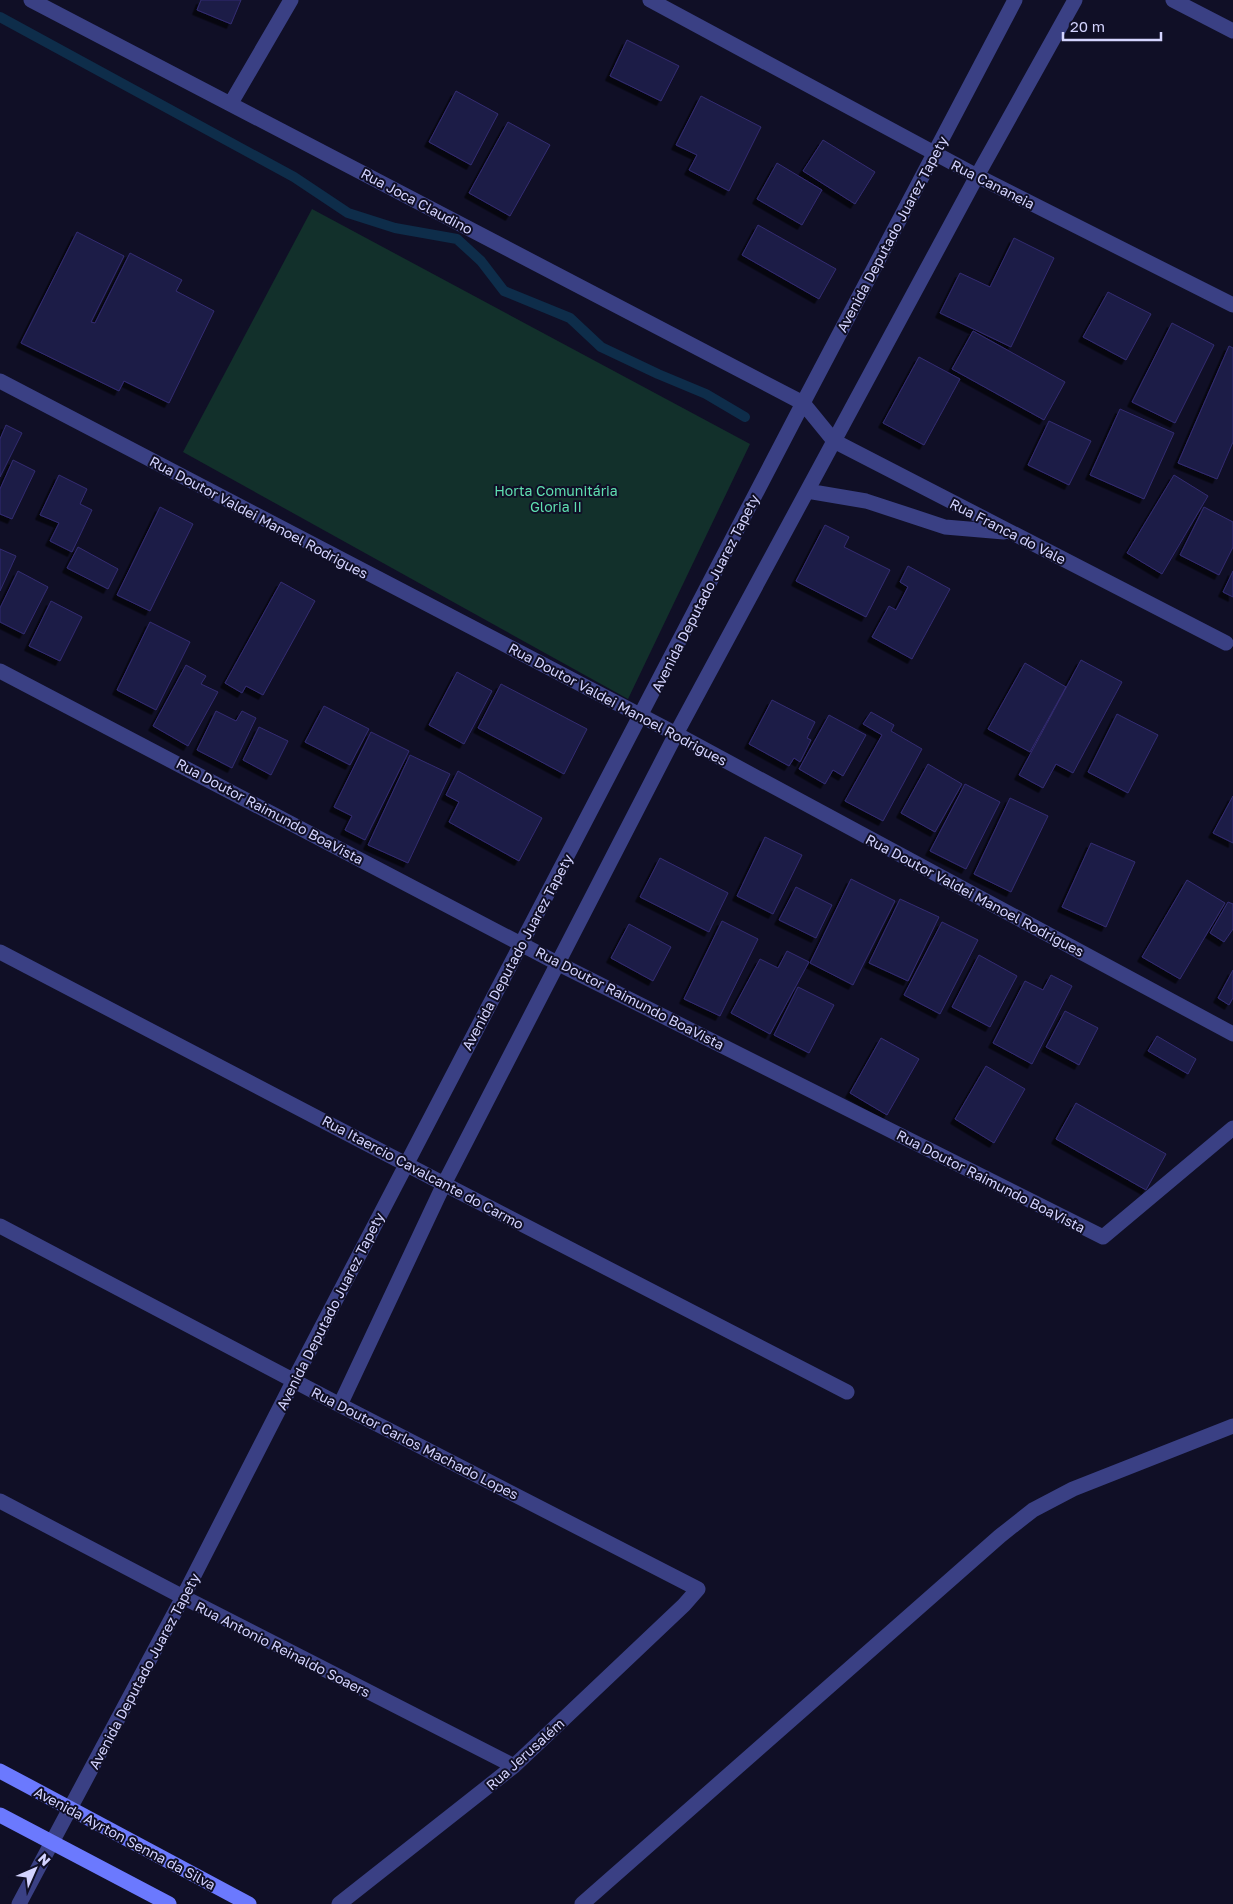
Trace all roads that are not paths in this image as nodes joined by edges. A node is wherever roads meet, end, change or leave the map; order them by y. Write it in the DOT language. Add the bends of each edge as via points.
graph roads {
  1 [pos="31,0"];
  2 [pos="291,0"];
  3 [pos="650,0"];
  4 [pos="1015,0"];
  5 [pos="1075,0"];
  6 [pos="1173,0"];
  7 [pos="1233,31"];
  8 [pos="231,103"];
  9 [pos="934,154"];
  10 [pos="977,176"];
  11 [pos="1233,306"];
  12 [pos="0,382"];
  13 [pos="803,403"];
  14 [pos="834,442"];
  15 [pos="807,491"];
  16 [pos="1011,532"];
  17 [pos="1226,643"];
  18 [pos="0,671"];
  19 [pos="641,716"];
  20 [pos="676,734"];
  21 [pos="522,943"];
  22 [pos="0,952"];
  23 [pos="558,962"];
  24 [pos="1233,1034"];
  25 [pos="1233,1128"];
  26 [pos="407,1164"];
  27 [pos="444,1184"];
  28 [pos="0,1226"];
  29 [pos="294,1380"];
  30 [pos="847,1392"];
  31 [pos="340,1406"];
  32 [pos="1233,1426"];
  33 [pos="0,1501"];
  34 [pos="698,1589"];
  35 [pos="183,1598"];
  36 [pos="514,1766"];
  37 [pos="0,1772"];
  38 [pos="71,1809"];
  39 [pos="0,1815"];
  40 [pos="52,1842"];
  41 [pos="141,1888"];
  42 [pos="19,1904"];
  43 [pos="146,1904"];
  44 [pos="170,1904"];
  45 [pos="249,1904"];
  46 [pos="339,1904"];
  47 [pos="582,1904"];
  1 -- 8 [label="street, Rua Joca Claudino"];
  2 -- 8 [label="street"];
  3 -- 9 [label="street, Rua Cananeia"];
  4 -- 9 [label="street, Avenida Deputado Juarez Tapety"];
  5 -- 10 [label="street"];
  6 -- 7 [label="street"];
  8 -- 13 [label="street, Rua Joca Claudino"];
  9 -- 10 [label="street, Rua Cananeia"];
  9 -- 13 [label="street, Avenida Deputado Juarez Tapety"];
  10 -- 11 [label="street, Rua Cananeia"];
  10 -- 14 [label="street"];
  12 -- 19 [label="street, Rua Doutor Valdei Manoel Rodrigues"];
  13 -- 14 [label="street, Rua Franca do Vale"];
  13 -- 19 [label="street, Avenida Deputado Juarez Tapety"];
  14 -- 15 [label="street"];
  14 -- 16 [label="street, Rua Franca do Vale"];
  15 -- 16 [label="street" via="866,501 945,527"];
  15 -- 20 [label="street"];
  16 -- 17 [label="street, Rua Franca do Vale"];
  18 -- 21 [label="street, Rua Doutor Raimundo BoaVista"];
  19 -- 20 [label="street, Rua Doutor Valdei Manoel Rodrigues"];
  19 -- 21 [label="street, Avenida Deputado Juarez Tapety"];
  20 -- 23 [label="street"];
  20 -- 24 [label="street, Rua Doutor Valdei Manoel Rodrigues"];
  21 -- 23 [label="street, Rua Doutor Raimundo BoaVista"];
  21 -- 26 [label="street, Avenida Deputado Juarez Tapety"];
  22 -- 26 [label="street, Rua Itaercio Cavalcante do Carmo"];
  23 -- 25 [label="street, Rua Doutor Raimundo BoaVista" via="1103,1237"];
  23 -- 27 [label="street"];
  26 -- 27 [label="street, Rua Itaercio Cavalcante do Carmo"];
  26 -- 29 [label="street, Avenida Deputado Juarez Tapety"];
  27 -- 30 [label="street, Rua Itaercio Cavalcante do Carmo"];
  27 -- 31 [label="street"];
  28 -- 29 [label="street, Rua Doutor Carlos Machado Lopes"];
  29 -- 31 [label="street, Rua Doutor Carlos Machado Lopes"];
  29 -- 35 [label="street, Avenida Deputado Juarez Tapety"];
  31 -- 34 [label="street, Rua Doutor Carlos Machado Lopes"];
  32 -- 47 [label="street" via="1073,1489 1033,1510 992,1542"];
  33 -- 35 [label="street, Rua Antonio Reinaldo Soaers"];
  34 -- 36 [label="street, Rua Jerusalém"];
  35 -- 36 [label="street, Rua Antonio Reinaldo Soaers"];
  35 -- 38 [label="street, Avenida Deputado Juarez Tapety"];
  36 -- 46 [label="street, Rua Jerusalém"];
  37 -- 38 [label="street, Avenida Ayrton Senna da Silva"];
  38 -- 40 [label="street, Avenida Deputado Juarez Tapety"];
  38 -- 45 [label="street, Avenida Ayrton Senna da Silva"];
  39 -- 40 [label="street"];
  40 -- 41 [label="street"];
  40 -- 42 [label="street, Avenida Deputado Juarez Tapety"];
  41 -- 43 [label="street"];
  41 -- 44 [label="street"];
}
